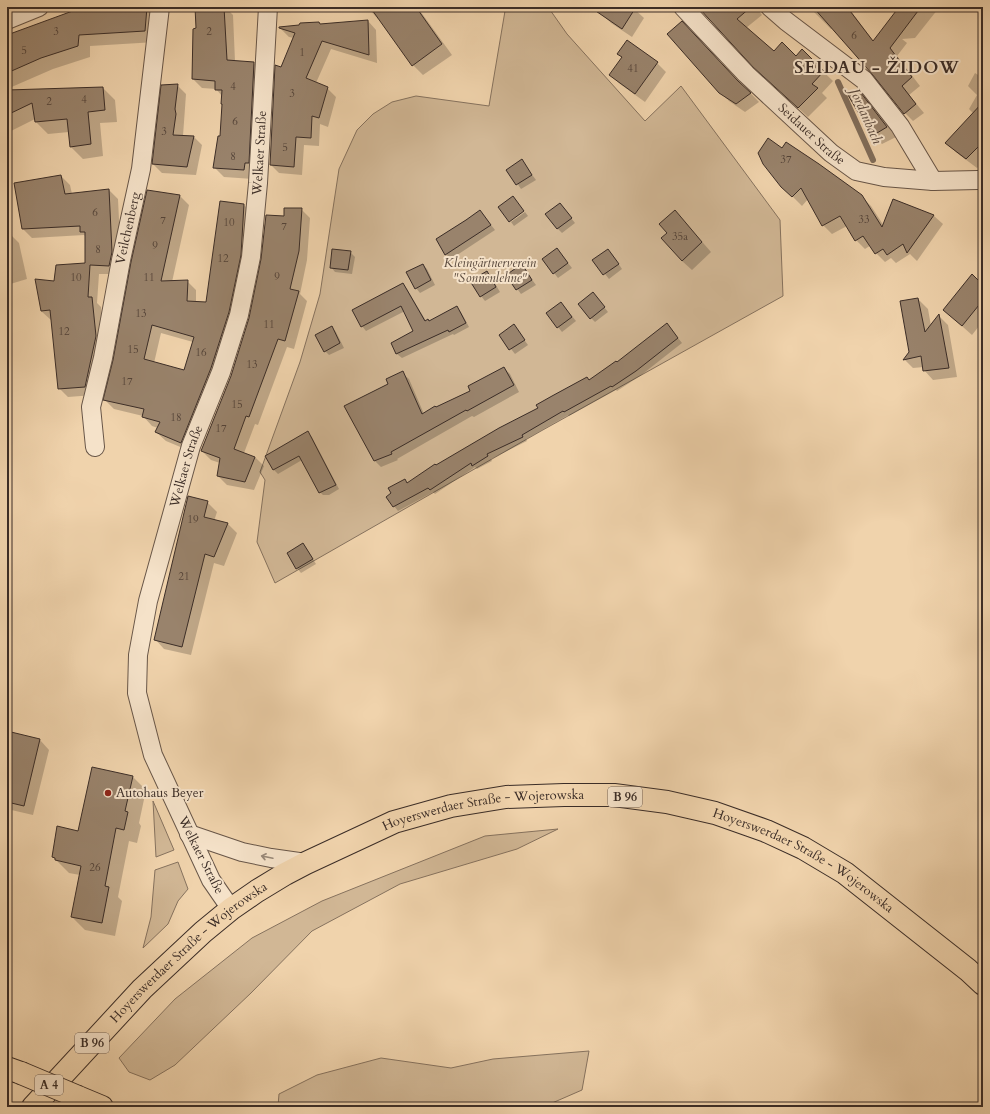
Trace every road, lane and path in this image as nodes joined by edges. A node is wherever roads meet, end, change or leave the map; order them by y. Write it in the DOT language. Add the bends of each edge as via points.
graph roads {
  1 [pos="39,7"];
  2 [pos="160,7"];
  3 [pos="268,7"];
  4 [pos="683,7"];
  5 [pos="770,7"];
  6 [pos="7,20"];
  7 [pos="933,181"];
  8 [pos="981,183"];
  9 [pos="95,447"];
  10 [pos="189,834"];
  11 [pos="306,863"];
  12 [pos="231,909"];
  13 [pos="983,984"];
  14 [pos="14,1070"];
  15 [pos="33,1107"];
  16 [pos="102,1107"];
  1 -- 6 [label="street"];
  2 -- 9 [label="street, Veilchenberg" via="141,169 120,260 92,407"];
  3 -- 10 [label="street, Welkaer Straße" via="251,257 239,315 221,372 191,446 148,601 138,655 137,692 153,756"];
  4 -- 7 [label="street, Seidauer Straße" via="746,74 831,153 856,170 884,177"];
  5 -- 7 [label="street" via="864,80 900,126"];
  7 -- 8 [label="street, Seidauer Straße"];
  11 -- 10 [label="street, one-way" via="242,852"];
  10 -- 12 [label="street, Welkaer Straße" via="211,880"];
  11 -- 12 [label="main road, Hoyerswerdaer Straße - Wojerowska / B 96"];
  11 -- 13 [label="main road, Hoyerswerdaer Straße - Wojerowska / B 96" via="394,822 451,806 506,797 564,795 614,795 667,802 715,813 766,830 803,848 845,873"];
  12 -- 15 [label="main road, Hoyerswerdaer Straße - Wojerowska / B 96" via="142,989"];
  14 -- 16 [label="main road, A 4, bridge"];
}
